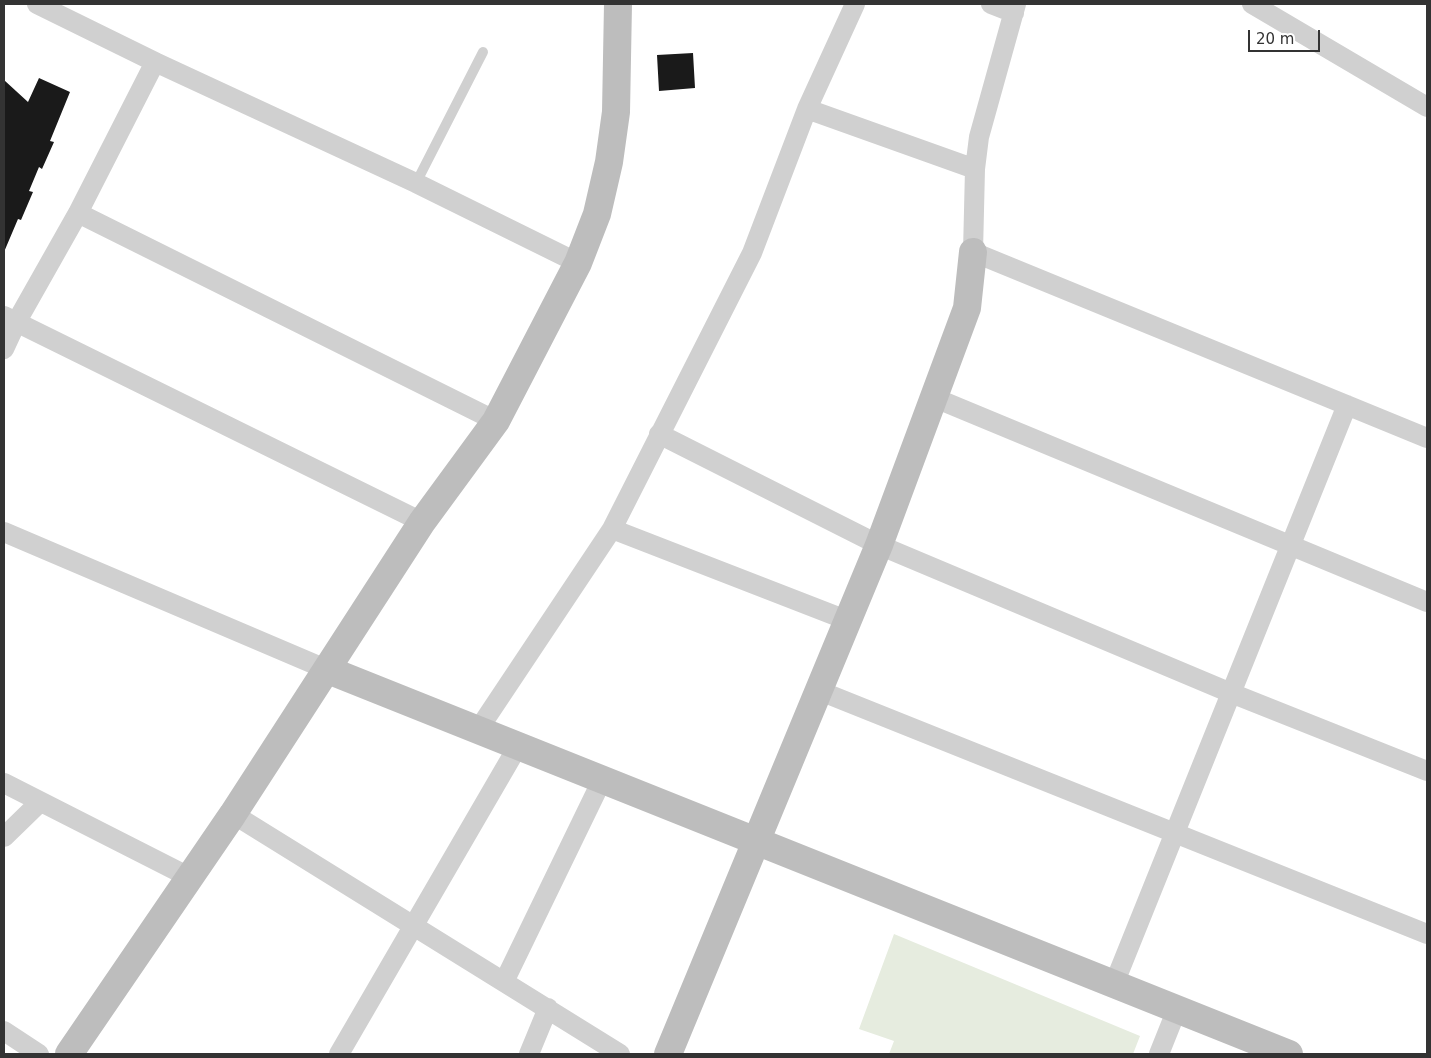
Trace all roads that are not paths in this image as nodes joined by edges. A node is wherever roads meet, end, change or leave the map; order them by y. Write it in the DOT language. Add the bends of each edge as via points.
graph roads {
  1 [pos="37,4"];
  2 [pos="618,4"];
  3 [pos="854,4"];
  4 [pos="991,4"];
  5 [pos="1252,4"];
  6 [pos="1015,9"];
  7 [pos="483,52"];
  8 [pos="155,62"];
  9 [pos="1427,107"];
  10 [pos="807,109"];
  11 [pos="975,169"];
  12 [pos="416,183"];
  13 [pos="78,213"];
  14 [pos="973,252"];
  15 [pos="578,263"];
  16 [pos="10,319"];
  17 [pos="4,349"];
  18 [pos="935,398"];
  19 [pos="1347,405"];
  20 [pos="496,421"];
  21 [pos="659,434"];
  22 [pos="1427,438"];
  23 [pos="422,522"];
  24 [pos="612,529"];
  25 [pos="4,532"];
  26 [pos="879,546"];
  27 [pos="1290,546"];
  28 [pos="1427,602"];
  29 [pos="848,621"];
  30 [pos="328,670"];
  31 [pos="820,691"];
  32 [pos="1231,693"];
  33 [pos="478,730"];
  34 [pos="518,746"];
  35 [pos="1427,771"];
  36 [pos="602,780"];
  37 [pos="4,783"];
  38 [pos="40,802"];
  39 [pos="233,814"];
  40 [pos="1175,833"];
  41 [pos="4,838"];
  42 [pos="756,841"];
  43 [pos="190,877"];
  44 [pos="414,926"];
  45 [pos="1427,934"];
  46 [pos="504,982"];
  47 [pos="1114,984"];
  48 [pos="548,1008"];
  49 [pos="1176,1009"];
  50 [pos="4,1031"];
  51 [pos="39,1054"];
  52 [pos="69,1054"];
  53 [pos="339,1054"];
  54 [pos="529,1054"];
  55 [pos="620,1054"];
  56 [pos="668,1054"];
  57 [pos="1158,1054"];
  58 [pos="1289,1054"];
  1 -- 8 [label="street"];
  2 -- 15 [label="street" via="616,112 609,162 597,214"];
  3 -- 10 [label="street"];
  4 -- 6 [label="street"];
  5 -- 9 [label="street"];
  6 -- 11 [label="street" via="979,137"];
  7 -- 12 [label="lane"];
  8 -- 12 [label="street"];
  8 -- 13 [label="street"];
  10 -- 11 [label="street"];
  10 -- 21 [label="street" via="752,253"];
  11 -- 14 [label="street"];
  12 -- 15 [label="street"];
  13 -- 16 [label="street"];
  13 -- 20 [label="street"];
  14 -- 18 [label="street" via="967,308"];
  14 -- 19 [label="street"];
  15 -- 20 [label="street"];
  16 -- 17 [label="street"];
  16 -- 23 [label="street"];
  18 -- 26 [label="street"];
  18 -- 27 [label="street"];
  19 -- 22 [label="street"];
  19 -- 27 [label="street"];
  20 -- 23 [label="street"];
  21 -- 24 [label="street"];
  21 -- 26 [label="street"];
  23 -- 30 [label="street"];
  24 -- 29 [label="street"];
  24 -- 33 [label="street"];
  25 -- 30 [label="street"];
  26 -- 29 [label="street"];
  26 -- 32 [label="street"];
  27 -- 28 [label="street"];
  27 -- 32 [label="street"];
  29 -- 31 [label="street"];
  30 -- 33 [label="street"];
  30 -- 39 [label="street"];
  31 -- 40 [label="street"];
  31 -- 42 [label="street"];
  32 -- 35 [label="street"];
  32 -- 40 [label="street"];
  33 -- 34 [label="street"];
  34 -- 36 [label="street"];
  34 -- 44 [label="street"];
  36 -- 42 [label="street"];
  36 -- 46 [label="street"];
  37 -- 38 [label="street"];
  38 -- 41 [label="street"];
  38 -- 43 [label="street"];
  39 -- 43 [label="street"];
  39 -- 44 [label="street"];
  40 -- 45 [label="street"];
  40 -- 47 [label="street"];
  42 -- 47 [label="street"];
  42 -- 56 [label="street"];
  43 -- 52 [label="street"];
  44 -- 46 [label="street"];
  44 -- 53 [label="street"];
  46 -- 48 [label="street"];
  47 -- 49 [label="street"];
  48 -- 54 [label="street"];
  48 -- 55 [label="street"];
  49 -- 57 [label="street"];
  49 -- 58 [label="street"];
  50 -- 51 [label="street"];
}
